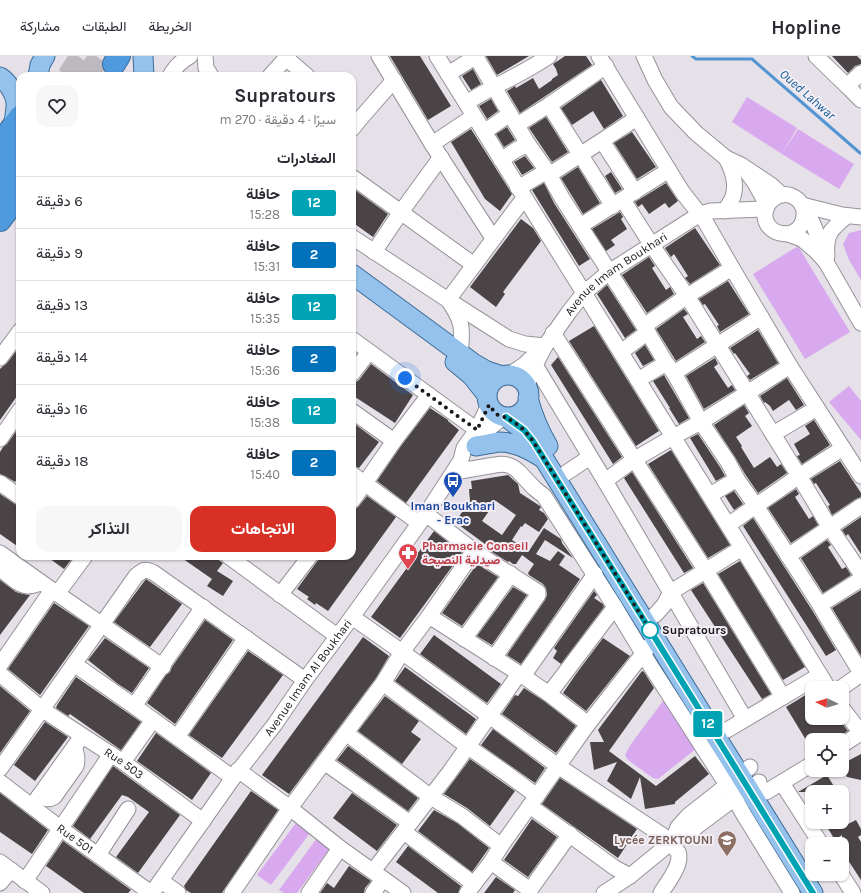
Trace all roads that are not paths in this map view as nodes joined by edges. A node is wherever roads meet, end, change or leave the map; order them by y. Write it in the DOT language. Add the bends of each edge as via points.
graph roads {
  1 [pos="43,56"];
  2 [pos="143,56"];
  3 [pos="190,56"];
  4 [pos="205,56"];
  5 [pos="379,56"];
  6 [pos="437,56"];
  7 [pos="476,56"];
  8 [pos="549,56"];
  9 [pos="644,56"];
  10 [pos="287,57"];
  11 [pos="821,58"];
  12 [pos="534,60"];
  13 [pos="602,61"];
  14 [pos="39,72"];
  15 [pos="144,72"];
  16 [pos="172,72"];
  17 [pos="208,72"];
  18 [pos="274,72"];
  19 [pos="303,72"];
  20 [pos="861,73"];
  21 [pos="448,74"];
  22 [pos="0,75"];
  23 [pos="16,78"];
  24 [pos="394,80"];
  25 [pos="494,86"];
  26 [pos="847,86"];
  27 [pos="861,100"];
  28 [pos="16,101"];
  29 [pos="549,105"];
  30 [pos="470,109"];
  31 [pos="637,118"];
  32 [pos="356,119"];
  33 [pos="514,120"];
  34 [pos="16,122"];
  35 [pos="484,132"];
  36 [pos="602,141"];
  37 [pos="0,144"];
  38 [pos="432,144"];
  39 [pos="528,144"];
  40 [pos="16,152"];
  41 [pos="580,155"];
  42 [pos="441,157"];
  43 [pos="726,158"];
  44 [pos="501,160"];
  45 [pos="741,165"];
  46 [pos="669,170"];
  47 [pos="16,172"];
  48 [pos="0,173"];
  49 [pos="548,173"];
  50 [pos="356,180"];
  51 [pos="0,193"];
  52 [pos="521,193"];
  53 [pos="782,195"];
  54 [pos="16,198"];
  55 [pos="624,199"];
  56 [pos="727,211"];
  57 [pos="401,212"];
  58 [pos="767,213"];
  59 [pos="700,214"];
  60 [pos="805,216"];
  61 [pos="850,216"];
  62 [pos="0,220"];
  63 [pos="580,226"];
  64 [pos="788,234"];
  65 [pos="493,238"];
  66 [pos="356,240"];
  67 [pos="651,244"];
  68 [pos="374,252"];
  69 [pos="474,265"];
  70 [pos="827,265"];
  71 [pos="732,268"];
  72 [pos="609,272"];
  73 [pos="356,277"];
  74 [pos="356,293"];
  75 [pos="584,293"];
  76 [pos="687,296"];
  77 [pos="448,300"];
  78 [pos="761,317"];
  79 [pos="861,323"];
  80 [pos="646,329"];
  81 [pos="553,333"];
  82 [pos="16,338"];
  83 [pos="356,342"];
  84 [pos="718,345"];
  85 [pos="545,346"];
  86 [pos="369,352"];
  87 [pos="621,352"];
  88 [pos="460,354"];
  89 [pos="0,358"];
  90 [pos="535,365"];
  91 [pos="790,366"];
  92 [pos="670,368"];
  93 [pos="356,369"];
  94 [pos="506,376"];
  95 [pos="638,380"];
  96 [pos="527,392"];
  97 [pos="748,392"];
  98 [pos="429,395"];
  99 [pos="496,408"];
  100 [pos="817,408"];
  101 [pos="356,414"];
  102 [pos="16,416"];
  103 [pos="701,422"];
  104 [pos="773,434"];
  105 [pos="673,437"];
  106 [pos="477,438"];
  107 [pos="0,439"];
  108 [pos="394,441"];
  109 [pos="843,448"];
  110 [pos="590,457"];
  111 [pos="635,459"];
  112 [pos="458,466"];
  113 [pos="554,468"];
  114 [pos="799,476"];
  115 [pos="861,476"];
  116 [pos="356,477"];
  117 [pos="737,479"];
  118 [pos="604,481"];
  119 [pos="0,483"];
  120 [pos="365,483"];
  121 [pos="16,491"];
  122 [pos="356,495"];
  123 [pos="710,495"];
  124 [pos="544,496"];
  125 [pos="756,506"];
  126 [pos="861,506"];
  127 [pos="422,519"];
  128 [pos="728,525"];
  129 [pos="830,528"];
  130 [pos="742,548"];
  131 [pos="474,551"];
  132 [pos="0,552"];
  133 [pos="788,556"];
  134 [pos="16,559"];
  135 [pos="80,560"];
  136 [pos="237,560"];
  137 [pos="307,560"];
  138 [pos="22,561"];
  139 [pos="0,569"];
  140 [pos="706,571"];
  141 [pos="511,574"];
  142 [pos="595,574"];
  143 [pos="861,574"];
  144 [pos="861,579"];
  145 [pos="50,589"];
  146 [pos="671,592"];
  147 [pos="280,595"];
  148 [pos="820,605"];
  149 [pos="203,607"];
  150 [pos="615,607"];
  151 [pos="655,615"];
  152 [pos="429,616"];
  153 [pos="352,617"];
  154 [pos="102,626"];
  155 [pos="337,636"];
  156 [pos="246,638"];
  157 [pos="464,639"];
  158 [pos="649,646"];
  159 [pos="402,652"];
  160 [pos="494,658"];
  161 [pos="74,664"];
  162 [pos="0,665"];
  163 [pos="163,667"];
  164 [pos="861,673"];
  165 [pos="0,674"];
  166 [pos="521,675"];
  167 [pos="305,680"];
  168 [pos="823,681"];
  169 [pos="849,682"];
  170 [pos="383,683"];
  171 [pos="805,689"];
  172 [pos="549,694"];
  173 [pos="783,697"];
  174 [pos="134,706"];
  175 [pos="43,710"];
  176 [pos="489,715"];
  177 [pos="849,717"];
  178 [pos="745,719"];
  179 [pos="153,720"];
  180 [pos="588,724"];
  181 [pos="727,730"];
  182 [pos="346,733"];
  183 [pos="861,733"];
  184 [pos="177,737"];
  185 [pos="849,741"];
  186 [pos="78,742"];
  187 [pos="467,746"];
  188 [pos="117,758"];
  189 [pos="324,762"];
  190 [pos="558,766"];
  191 [pos="805,768"];
  192 [pos="0,769"];
  193 [pos="236,774"];
  194 [pos="0,782"];
  195 [pos="782,783"];
  196 [pos="746,784"];
  197 [pos="431,797"];
  198 [pos="36,801"];
  199 [pos="534,801"];
  200 [pos="290,808"];
  201 [pos="128,810"];
  202 [pos="203,821"];
  203 [pos="60,828"];
  204 [pos="407,828"];
  205 [pos="570,834"];
  206 [pos="817,837"];
  207 [pos="672,841"];
  208 [pos="501,846"];
  209 [pos="340,848"];
  210 [pos="98,855"];
  211 [pos="805,858"];
  212 [pos="491,862"];
  213 [pos="5,866"];
  214 [pos="378,875"];
  215 [pos="630,876"];
  216 [pos="25,881"];
  217 [pos="820,881"];
  218 [pos="845,881"];
  219 [pos="0,883"];
  220 [pos="470,888"];
  221 [pos="155,889"];
  222 [pos="42,893"];
  223 [pos="178,893"];
  224 [pos="232,893"];
  225 [pos="309,893"];
  226 [pos="373,893"];
  227 [pos="404,893"];
  228 [pos="604,893"];
  229 [pos="661,893"];
  230 [pos="792,893"];
  231 [pos="813,893"];
  232 [pos="828,893"];
  233 [pos="853,893"];
  1 -- 14 [label="main road"];
  2 -- 15 [label="main road"];
  3 -- 16 [label="street"];
  4 -- 17 [label="street"];
  5 -- 24 [label="street"];
  6 -- 21 [label="street"];
  7 -- 21 [label="street"];
  7 -- 25 [label="street"];
  8 -- 12 [label="street"];
  9 -- 43 [label="street" via="671,107 696,133"];
  10 -- 18 [label="street"];
  10 -- 19 [label="street"];
  11 -- 26 [label="street"];
  12 -- 25 [label="street"];
  13 -- 29 [label="street"];
  13 -- 31 [label="street"];
  20 -- 26 [label="street"];
  21 -- 30 [label="street"];
  22 -- 23 [label="main road"];
  22 -- 28 [label="main road" via="12,89"];
  24 -- 32 [label="street"];
  24 -- 38 [label="street"];
  25 -- 30 [label="street"];
  25 -- 33 [label="street"];
  26 -- 27 [label="street"];
  29 -- 33 [label="street"];
  29 -- 41 [label="street"];
  30 -- 35 [label="street"];
  30 -- 38 [label="street"];
  31 -- 36 [label="street"];
  31 -- 46 [label="street"];
  33 -- 35 [label="street"];
  33 -- 39 [label="street"];
  34 -- 37 [label="highway"];
  35 -- 44 [label="street"];
  36 -- 41 [label="street"];
  36 -- 55 [label="street"];
  38 -- 42 [label="street"];
  39 -- 44 [label="street"];
  39 -- 49 [label="street"];
  40 -- 48 [label="highway"];
  41 -- 49 [label="street"];
  41 -- 55 [label="street"];
  42 -- 57 [label="street"];
  42 -- 65 [label="street"];
  43 -- 45 [label="street"];
  43 -- 56 [label="street" via="731,166 735,188"];
  44 -- 52 [label="street"];
  45 -- 53 [label="street"];
  45 -- 58 [label="street" via="755,183"];
  46 -- 55 [label="street"];
  46 -- 59 [label="street"];
  47 -- 51 [label="highway"];
  49 -- 52 [label="street"];
  49 -- 63 [label="street"];
  50 -- 57 [label="street"];
  52 -- 65 [label="street"];
  52 -- 75 [label="street"];
  53 -- 58 [label="street" via="771,200"];
  53 -- 60 [label="street" via="794,196 799,200"];
  54 -- 62 [label="highway"];
  55 -- 63 [label="street"];
  55 -- 67 [label="street"];
  56 -- 58 [label="street"];
  56 -- 59 [label="street"];
  57 -- 68 [label="street"];
  57 -- 69 [label="street"];
  58 -- 64 [label="street" via="771,228 776,232"];
  59 -- 67 [label="street, Avenue Imam Boukhari"];
  59 -- 71 [label="street"];
  60 -- 61 [label="street"];
  60 -- 64 [label="street" via="793,232"];
  60 -- 70 [label="street" via="816,232"];
  61 -- 70 [label="street" via="832,229 827,237"];
  63 -- 72 [label="street"];
  64 -- 70 [label="street" via="802,239"];
  65 -- 69 [label="street"];
  66 -- 68 [label="street"];
  67 -- 72 [label="street, Avenue Imam Boukhari"];
  67 -- 76 [label="street"];
  68 -- 77 [label="street"];
  69 -- 77 [label="street"];
  70 -- 79 [label="street"];
  71 -- 76 [label="street"];
  71 -- 78 [label="street"];
  72 -- 75 [label="street, Avenue Imam Boukhari"];
  72 -- 80 [label="street"];
  73 -- 88 [label="main road"];
  74 -- 99 [label="main road" via="472,376"];
  75 -- 81 [label="street, Avenue Imam Boukhari"];
  75 -- 87 [label="street"];
  76 -- 80 [label="street"];
  76 -- 84 [label="street"];
  77 -- 85 [label="street" via="509,339"];
  77 -- 88 [label="street" via="461,324"];
  78 -- 84 [label="street"];
  78 -- 91 [label="street"];
  80 -- 87 [label="street"];
  80 -- 92 [label="street"];
  81 -- 85 [label="street, Avenue Imam Boukhari"];
  81 -- 111 [label="street"];
  82 -- 89 [label="street"];
  83 -- 86 [label="street"];
  84 -- 92 [label="street"];
  84 -- 97 [label="street"];
  85 -- 90 [label="street, Avenue Imam Boukhari"];
  85 -- 94 [label="street, Avenue Imam Boukhari"];
  86 -- 93 [label="street"];
  86 -- 98 [label="street"];
  87 -- 95 [label="street"];
  88 -- 94 [label="main road" via="480,367"];
  90 -- 96 [label="street, Avenue Imam Boukhari"];
  90 -- 110 [label="street"];
  91 -- 97 [label="street"];
  91 -- 100 [label="street"];
  92 -- 95 [label="street"];
  92 -- 103 [label="street"];
  94 -- 96 [label="main road" via="519,379"];
  94 -- 99 [label="main road" via="494,380 490,385"];
  95 -- 105 [label="street"];
  96 -- 99 [label="main road" via="525,408 512,417"];
  96 -- 113 [label="main road" via="537,427"];
  97 -- 103 [label="street"];
  97 -- 104 [label="street"];
  98 -- 106 [label="street"];
  98 -- 108 [label="street"];
  99 -- 106 [label="street, Avenue Imam Al Boukhari" via="491,427"];
  99 -- 113 [label="main road" via="528,435"];
  100 -- 104 [label="street"];
  100 -- 109 [label="street"];
  101 -- 108 [label="street"];
  102 -- 107 [label="street"];
  103 -- 105 [label="street"];
  103 -- 117 [label="street"];
  104 -- 114 [label="street"];
  105 -- 111 [label="street"];
  105 -- 123 [label="street"];
  106 -- 112 [label="street, Avenue Imam Al Boukhari" via="471,453"];
  106 -- 113 [label="main road" via="524,447"];
  108 -- 120 [label="street"];
  109 -- 114 [label="street"];
  109 -- 115 [label="street"];
  110 -- 113 [label="street"];
  110 -- 118 [label="street"];
  111 -- 118 [label="street"];
  111 -- 140 [label="street"];
  112 -- 124 [label="street" via="508,465"];
  112 -- 127 [label="street, Avenue Imam Al Boukhari"];
  113 -- 124 [label="street"];
  113 -- 151 [label="main road"];
  113 -- 158 [label="main road"];
  114 -- 125 [label="street"];
  114 -- 129 [label="street"];
  116 -- 120 [label="street"];
  117 -- 123 [label="street"];
  117 -- 125 [label="street"];
  118 -- 146 [label="street"];
  119 -- 121 [label="street"];
  120 -- 122 [label="street"];
  120 -- 127 [label="street"];
  123 -- 128 [label="street"];
  124 -- 142 [label="street"];
  125 -- 128 [label="street"];
  125 -- 133 [label="street"];
  126 -- 129 [label="street"];
  127 -- 131 [label="street"];
  127 -- 153 [label="street, Avenue Imam Al Boukhari"];
  128 -- 130 [label="street"];
  129 -- 133 [label="street"];
  129 -- 143 [label="street"];
  130 -- 140 [label="street"];
  130 -- 168 [label="street"];
  131 -- 141 [label="street"];
  131 -- 152 [label="street"];
  132 -- 134 [label="street"];
  133 -- 148 [label="street"];
  135 -- 145 [label="street"];
  136 -- 147 [label="street"];
  137 -- 147 [label="street"];
  138 -- 145 [label="street"];
  139 -- 145 [label="street" via="19,583"];
  140 -- 146 [label="street"];
  140 -- 173 [label="street"];
  141 -- 157 [label="street"];
  141 -- 160 [label="street" via="538,594"];
  142 -- 150 [label="street"];
  142 -- 166 [label="street"];
  144 -- 148 [label="street"];
  145 -- 154 [label="street"];
  145 -- 162 [label="street"];
  146 -- 151 [label="street"];
  146 -- 178 [label="street"];
  147 -- 155 [label="street"];
  148 -- 164 [label="street"];
  149 -- 154 [label="street" via="154,573 145,570 136,576"];
  149 -- 156 [label="street"];
  149 -- 163 [label="street"];
  150 -- 158 [label="street"];
  150 -- 172 [label="street"];
  151 -- 181 [label="main road"];
  152 -- 157 [label="street"];
  152 -- 159 [label="street"];
  153 -- 155 [label="street, Avenue Imam Al Boukhari"];
  153 -- 159 [label="street"];
  154 -- 161 [label="street"];
  154 -- 163 [label="street"];
  155 -- 167 [label="street, Avenue Imam Al Boukhari"];
  156 -- 167 [label="street"];
  156 -- 184 [label="street"];
  157 -- 160 [label="street"];
  158 -- 180 [label="street"];
  158 -- 196 [label="main road"];
  159 -- 170 [label="street"];
  159 -- 176 [label="street"];
  160 -- 166 [label="street"];
  161 -- 174 [label="street"];
  161 -- 175 [label="street"];
  163 -- 174 [label="street"];
  164 -- 169 [label="street"];
  165 -- 175 [label="street, Rue 503"];
  166 -- 172 [label="street"];
  166 -- 176 [label="street"];
  167 -- 193 [label="street, Avenue Imam Al Boukhari"];
  170 -- 182 [label="street"];
  170 -- 187 [label="street"];
  171 -- 173 [label="street"];
  172 -- 180 [label="street"];
  173 -- 178 [label="street"];
  174 -- 179 [label="street"];
  175 -- 186 [label="street, Rue 503"];
  175 -- 192 [label="street"];
  176 -- 187 [label="street"];
  176 -- 190 [label="street"];
  177 -- 183 [label="street"];
  178 -- 181 [label="street"];
  179 -- 184 [label="street"];
  179 -- 188 [label="street"];
  180 -- 190 [label="street"];
  181 -- 196 [label="main road"];
  182 -- 189 [label="street"];
  182 -- 197 [label="street"];
  183 -- 185 [label="street"];
  184 -- 193 [label="street"];
  186 -- 188 [label="street, Rue 503"];
  186 -- 198 [label="street"];
  187 -- 197 [label="street"];
  187 -- 199 [label="street"];
  188 -- 202 [label="street, Rue 503"];
  188 -- 203 [label="street"];
  189 -- 200 [label="street"];
  189 -- 204 [label="street"];
  190 -- 199 [label="street"];
  190 -- 207 [label="street"];
  191 -- 195 [label="street"];
  193 -- 200 [label="street"];
  193 -- 202 [label="street, Avenue Imam Al Boukhari"];
  194 -- 198 [label="street, Rue 501"];
  195 -- 196 [label="street"];
  195 -- 206 [label="street"];
  196 -- 207 [label="street" via="688,816 678,827"];
  196 -- 211 [label="main road"];
  196 -- 230 [label="street" via="744,815"];
  196 -- 231 [label="main road"];
  197 -- 204 [label="street"];
  197 -- 208 [label="street" via="462,816"];
  198 -- 203 [label="street, Rue 501"];
  199 -- 205 [label="street"];
  199 -- 208 [label="street"];
  200 -- 209 [label="street"];
  200 -- 224 [label="street"];
  201 -- 210 [label="street"];
  202 -- 221 [label="street, Avenue Imam Al Boukhari"];
  203 -- 210 [label="street, Rue 501"];
  203 -- 216 [label="street"];
  204 -- 214 [label="street"];
  204 -- 220 [label="street"];
  205 -- 212 [label="street" via="530,890"];
  205 -- 215 [label="street" via="615,868"];
  207 -- 215 [label="street"];
  207 -- 229 [label="street" via="678,852 679,862"];
  208 -- 212 [label="street"];
  209 -- 214 [label="street"];
  209 -- 225 [label="street"];
  210 -- 221 [label="street, Rue 501"];
  212 -- 220 [label="street"];
  213 -- 216 [label="street"];
  213 -- 219 [label="street"];
  214 -- 226 [label="street"];
  214 -- 227 [label="street"];
  215 -- 228 [label="street"];
  216 -- 222 [label="street"];
  217 -- 232 [label="main road"];
  218 -- 233 [label="street"];
  221 -- 223 [label="street, Rue 501"];
}
